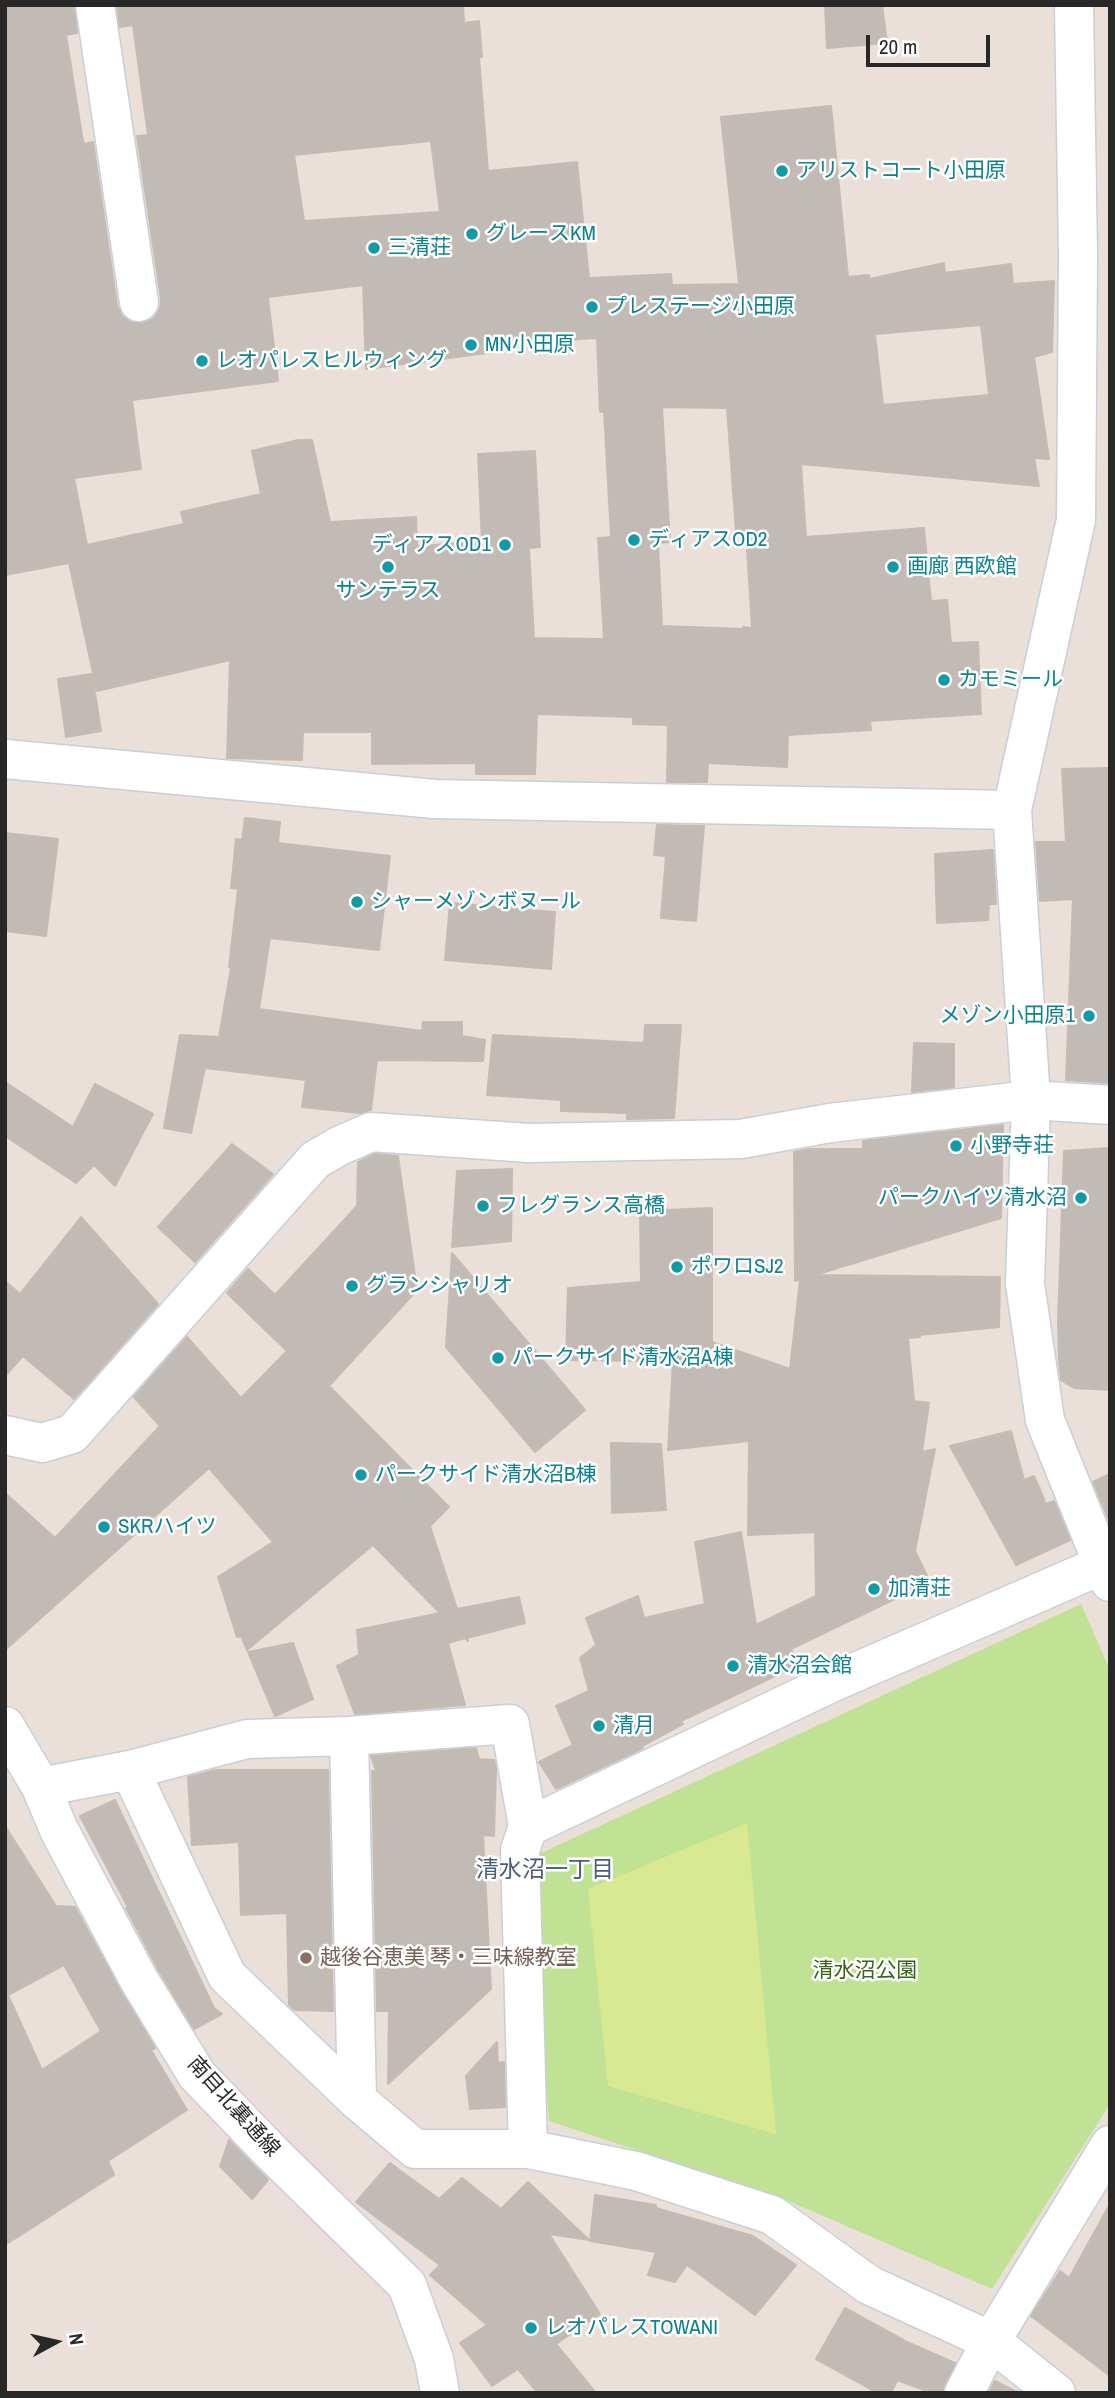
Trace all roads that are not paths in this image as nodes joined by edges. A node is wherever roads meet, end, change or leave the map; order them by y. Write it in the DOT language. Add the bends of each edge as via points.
graph roads {
  1 [pos="96,5"];
  2 [pos="1074,5"];
  3 [pos="1094,256"];
  4 [pos="139,302"];
  5 [pos="5,759"];
  6 [pos="1012,810"];
  7 [pos="1031,1100"];
  8 [pos="1110,1105"];
  9 [pos="5,1435"];
  10 [pos="1106,1574"];
  11 [pos="5,1726"];
  12 [pos="349,1736"];
  13 [pos="130,1770"];
  14 [pos="41,1787"];
  15 [pos="528,1827"];
  16 [pos="357,2100"];
  17 [pos="1110,2145"];
  18 [pos="528,2150"];
  19 [pos="991,2341"];
  20 [pos="440,2393"];
  21 [pos="964,2393"];
  22 [pos="1056,2393"];
  1 -- 4 [label="street"];
  2 -- 3 [label="street"];
  3 -- 6 [label="street" via="1076,520"];
  5 -- 6 [label="street" via="435,799"];
  6 -- 7 [label="street"];
  7 -- 8 [label="street"];
  7 -- 9 [label="street" via="830,1123 741,1139 529,1143 371,1132 315,1160 72,1434 43,1443"];
  7 -- 10 [label="street" via="1025,1284 1045,1420"];
  10 -- 15 [label="street" via="833,1682"];
  11 -- 14 [label="street, 南目北裏通線"];
  12 -- 13 [label="street" via="247,1740"];
  12 -- 15 [label="street" via="510,1724"];
  12 -- 16 [label="street"];
  13 -- 14 [label="street"];
  13 -- 16 [label="street" via="227,1976"];
  14 -- 20 [label="street, 南目北裏通線" via="58,1829 139,1980 197,2075 407,2285 434,2359"];
  15 -- 18 [label="street" via="520,1850"];
  16 -- 18 [label="street" via="415,2149"];
  17 -- 19 [label="street"];
  18 -- 19 [label="street" via="636,2171 772,2216 869,2285"];
  19 -- 21 [label="street"];
  19 -- 22 [label="street"];
}
